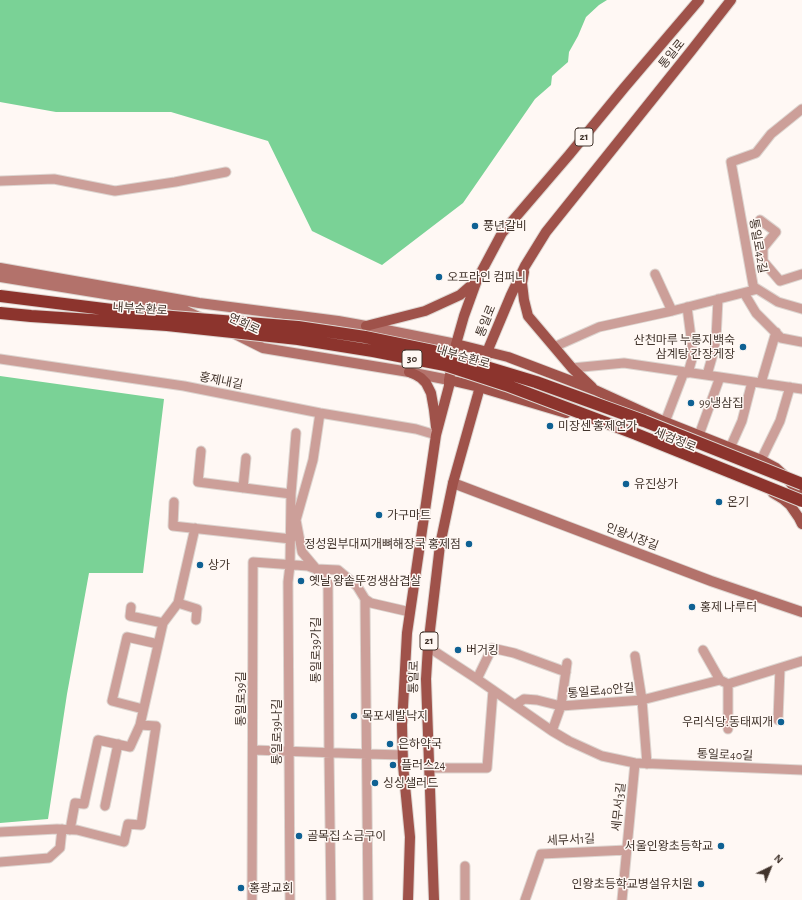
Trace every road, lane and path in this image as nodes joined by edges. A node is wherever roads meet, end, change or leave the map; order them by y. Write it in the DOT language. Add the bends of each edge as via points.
graph roads {
  1 [pos="699,0"];
  2 [pos="731,0"];
  3 [pos="800,115"];
  4 [pos="226,172"];
  5 [pos="0,181"];
  6 [pos="760,220"];
  7 [pos="525,266"];
  8 [pos="0,268"];
  9 [pos="655,274"];
  10 [pos="802,274"];
  11 [pos="0,277"];
  12 [pos="477,280"];
  13 [pos="754,287"];
  14 [pos="744,293"];
  15 [pos="0,296"];
  16 [pos="718,299"];
  17 [pos="687,307"];
  18 [pos="802,309"];
  19 [pos="672,311"];
  20 [pos="0,313"];
  21 [pos="366,326"];
  22 [pos="776,332"];
  23 [pos="802,342"];
  24 [pos="456,344"];
  25 [pos="554,347"];
  26 [pos="487,352"];
  27 [pos="0,359"];
  28 [pos="572,368"];
  29 [pos="408,372"];
  30 [pos="686,372"];
  31 [pos="707,375"];
  32 [pos="720,377"];
  33 [pos="449,380"];
  34 [pos="757,382"];
  35 [pos="479,387"];
  36 [pos="790,387"];
  37 [pos="802,389"];
  38 [pos="594,390"];
  39 [pos="320,413"];
  40 [pos="665,422"];
  41 [pos="296,433"];
  42 [pos="436,435"];
  43 [pos="699,435"];
  44 [pos="730,448"];
  45 [pos="201,451"];
  46 [pos="246,458"];
  47 [pos="761,460"];
  48 [pos="776,468"];
  49 [pos="802,479"];
  50 [pos="453,483"];
  51 [pos="802,484"];
  52 [pos="243,488"];
  53 [pos="291,494"];
  54 [pos="802,499"];
  55 [pos="174,502"];
  56 [pos="801,521"];
  57 [pos="195,528"];
  58 [pos="291,539"];
  59 [pos="290,549"];
  60 [pos="302,552"];
  61 [pos="290,565"];
  62 [pos="316,568"];
  63 [pos="365,599"];
  64 [pos="178,603"];
  65 [pos="131,607"];
  66 [pos="410,612"];
  67 [pos="802,612"];
  68 [pos="196,620"];
  69 [pos="163,623"];
  70 [pos="158,644"];
  71 [pos="428,647"];
  72 [pos="703,650"];
  73 [pos="635,656"];
  74 [pos="802,661"];
  75 [pos="780,668"];
  76 [pos="477,679"];
  77 [pos="724,682"];
  78 [pos="493,690"];
  79 [pos="642,700"];
  80 [pos="515,705"];
  81 [pos="561,706"];
  82 [pos="143,709"];
  83 [pos="778,720"];
  84 [pos="140,725"];
  85 [pos="728,729"];
  86 [pos="552,731"];
  87 [pos="118,744"];
  88 [pos="252,750"];
  89 [pos="289,752"];
  90 [pos="329,753"];
  91 [pos="367,754"];
  92 [pos="402,755"];
  93 [pos="635,763"];
  94 [pos="647,764"];
  95 [pos="429,768"];
  96 [pos="802,770"];
  97 [pos="105,806"];
  98 [pos="66,830"];
  99 [pos="0,832"];
  100 [pos="627,850"];
  101 [pos="0,862"];
  102 [pos="465,866"];
  103 [pos="252,900"];
  104 [pos="290,900"];
  105 [pos="331,900"];
  106 [pos="368,900"];
  107 [pos="408,900"];
  108 [pos="434,900"];
  109 [pos="465,900"];
  110 [pos="525,900"];
  111 [pos="622,900"];
  1 -- 12 [label="main road, 통일로 / 21" via="502,233"];
  2 -- 7 [label="main road, 통일로 / 21" via="546,232"];
  3 -- 13 [label="street, 통일로42길" via="771,134 756,153 731,162"];
  4 -- 5 [label="street" via="115,191 54,180"];
  6 -- 10 [label="street" via="776,232 763,248 763,261 780,281"];
  7 -- 25 [label="main road" via="522,283 528,316"];
  7 -- 26 [label="main road, 통일로 / 21"];
  8 -- 21 [label="main road, 연희로" via="199,303"];
  9 -- 19 [label="street"];
  11 -- 29 [label="main road, 연희로" via="173,305 263,348"];
  12 -- 21 [label="main road" via="460,295 425,311"];
  12 -- 24 [label="main road, 통일로 / 21"];
  13 -- 14 [label="street, 통일로42길" via="754,290"];
  13 -- 18 [label="street" via="778,302"];
  14 -- 16 [label="street, 통일로42길"];
  14 -- 22 [label="street" via="756,313"];
  15 -- 51 [label="highway, 내부순환로 / 30, bridge" via="160,316 298,327 433,351 536,382"];
  16 -- 17 [label="street, 통일로42길"];
  16 -- 31 [label="street" via="716,339"];
  17 -- 19 [label="street, 통일로42길"];
  17 -- 30 [label="street" via="692,359"];
  19 -- 25 [label="street, 통일로42길" via="599,327"];
  20 -- 54 [label="highway, 내부순환로 / 30, bridge" via="167,325 298,339 445,365 506,384"];
  21 -- 24 [label="main road, 연희로"];
  22 -- 23 [label="street" via="781,338"];
  22 -- 34 [label="street"];
  24 -- 26 [label="main road, 연희로"];
  24 -- 33 [label="main road, 통일로"];
  25 -- 28 [label="main road"];
  26 -- 35 [label="main road, 통일로 / 21"];
  26 -- 38 [label="main road, 세검정로" via="508,357"];
  27 -- 39 [label="street, 홍제내길" via="184,386"];
  28 -- 30 [label="street" via="624,363"];
  28 -- 38 [label="main road"];
  29 -- 33 [label="main road, 연희로"];
  29 -- 42 [label="main road" via="421,378 431,393"];
  30 -- 31 [label="street"];
  30 -- 40 [label="street"];
  31 -- 32 [label="street"];
  32 -- 34 [label="street"];
  32 -- 43 [label="street"];
  33 -- 35 [label="main road, 연희로"];
  33 -- 42 [label="main road, 통일로"];
  34 -- 36 [label="street"];
  34 -- 44 [label="street"];
  35 -- 50 [label="main road, 통일로 / 21"];
  35 -- 56 [label="main road, 세검정로" via="600,424 768,491 790,505"];
  36 -- 37 [label="street"];
  36 -- 47 [label="street" via="780,421"];
  38 -- 40 [label="main road, 세검정로"];
  39 -- 42 [label="street, 홍제내길" via="416,429"];
  39 -- 60 [label="street" via="313,460 296,520"];
  40 -- 43 [label="main road, 세검정로"];
  41 -- 53 [label="street, 통일로39나길"];
  42 -- 66 [label="main road, 통일로"];
  43 -- 44 [label="main road, 세검정로"];
  44 -- 47 [label="main road, 세검정로"];
  45 -- 52 [label="street" via="198,482"];
  46 -- 52 [label="street"];
  47 -- 48 [label="main road, 세검정로"];
  48 -- 49 [label="main road"];
  48 -- 54 [label="main road, 세검정로" via="787,478"];
  50 -- 67 [label="main road, 인왕시장길" via="711,581"];
  50 -- 71 [label="main road, 통일로 / 21" via="440,545"];
  52 -- 53 [label="street"];
  53 -- 58 [label="street, 통일로39나길"];
  55 -- 57 [label="street" via="173,526"];
  57 -- 58 [label="street"];
  57 -- 64 [label="street"];
  58 -- 59 [label="street, 통일로39나길"];
  59 -- 60 [label="street"];
  59 -- 61 [label="street, 통일로39나길"];
  60 -- 62 [label="street, 통일로39가길"];
  61 -- 62 [label="street, 통일로39길"];
  61 -- 88 [label="street, 통일로39길" via="253,562"];
  61 -- 89 [label="street, 통일로39나길"];
  62 -- 63 [label="street" via="338,570 357,586"];
  62 -- 90 [label="street, 통일로39가길" via="328,583"];
  63 -- 66 [label="street" via="371,603"];
  63 -- 91 [label="street"];
  64 -- 68 [label="street" via="197,609"];
  64 -- 69 [label="street"];
  65 -- 69 [label="street" via="130,616"];
  66 -- 92 [label="main road, 통일로"];
  69 -- 70 [label="street"];
  70 -- 82 [label="street"];
  70 -- 82 [label="street" via="127,637 112,701"];
  71 -- 76 [label="street, 통일로40길"];
  71 -- 95 [label="main road, 통일로 / 21" via="426,680"];
  72 -- 77 [label="street"];
  73 -- 79 [label="street, 통일로40안길"];
  74 -- 75 [label="street, 통일로40안길"];
  75 -- 77 [label="street, 통일로40안길"];
  75 -- 83 [label="street"];
  76 -- 78 [label="street, 통일로40길"];
  76 -- 81 [label="street, 통일로40안길" via="492,648 566,667"];
  77 -- 79 [label="street, 통일로40안길"];
  77 -- 85 [label="street"];
  78 -- 80 [label="street, 통일로40길"];
  78 -- 95 [label="street" via="487,768"];
  79 -- 81 [label="street, 통일로40안길"];
  79 -- 94 [label="street"];
  80 -- 81 [label="street" via="524,699"];
  80 -- 86 [label="street, 통일로40길"];
  81 -- 86 [label="street, 통일로40안길"];
  82 -- 84 [label="street"];
  84 -- 87 [label="street" via="130,747"];
  84 -- 98 [label="street" via="156,726 141,825 128,824 124,842 77,830"];
  86 -- 93 [label="street, 통일로40길" via="602,756"];
  87 -- 97 [label="street"];
  87 -- 98 [label="street" via="98,740 84,804 75,802"];
  88 -- 89 [label="street"];
  88 -- 103 [label="street, 통일로39길"];
  89 -- 90 [label="street"];
  89 -- 104 [label="street, 통일로39나길"];
  90 -- 91 [label="street"];
  90 -- 105 [label="street, 통일로39가길"];
  91 -- 92 [label="street"];
  91 -- 106 [label="street"];
  92 -- 107 [label="main road, 통일로" via="410,836"];
  93 -- 94 [label="street, 통일로40길"];
  93 -- 100 [label="street, 세무서3길"];
  94 -- 96 [label="street, 통일로40길"];
  95 -- 108 [label="main road, 통일로 / 21"];
  98 -- 99 [label="street"];
  98 -- 101 [label="street" via="60,848 49,858"];
  100 -- 110 [label="street, 세무서1길" via="541,854"];
  100 -- 111 [label="street, 세무서3길"];
  102 -- 109 [label="street"];
}
